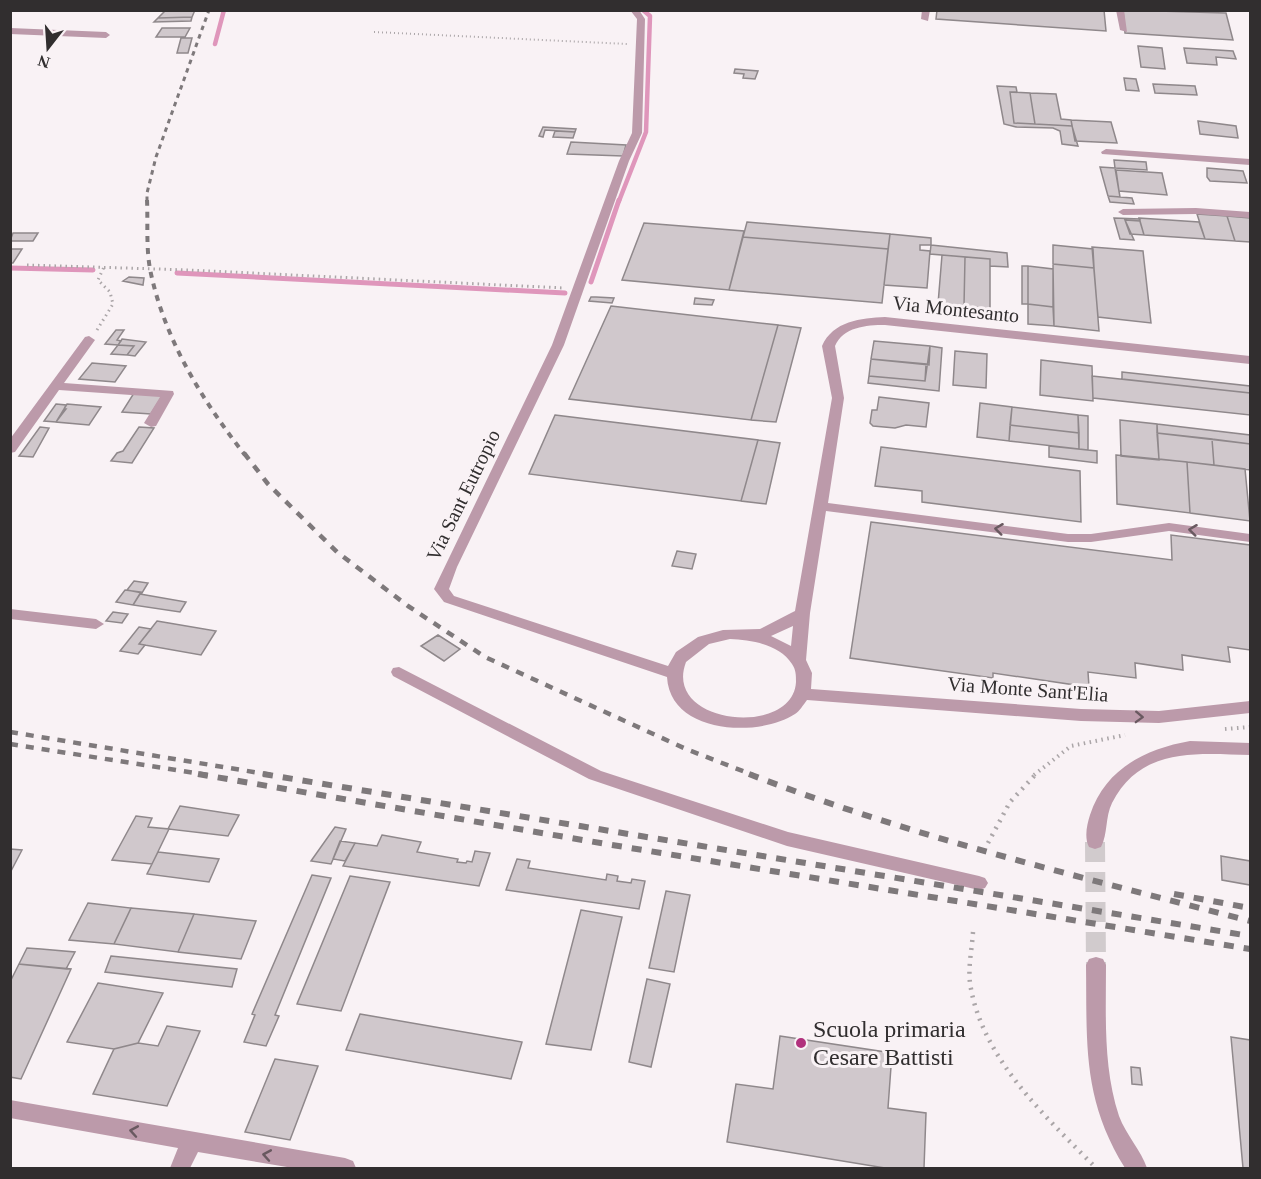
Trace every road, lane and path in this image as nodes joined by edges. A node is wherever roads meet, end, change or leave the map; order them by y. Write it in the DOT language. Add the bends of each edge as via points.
graph roads {
  1 [pos="634,10"];
  2 [pos="1120,10"];
  3 [pos="1124,30"];
  4 [pos="10,31"];
  5 [pos="374,32"];
  6 [pos="106,35"];
  7 [pos="640,45"];
  8 [pos="1106,152"];
  9 [pos="1251,162"];
  10 [pos="1123,212"];
  11 [pos="1251,215"];
  12 [pos="27,265"];
  13 [pos="104,267"];
  14 [pos="580,289"];
  15 [pos="89,340"];
  16 [pos="1251,360"];
  17 [pos="56,386"];
  18 [pos="151,423"];
  19 [pos="10,449"];
  20 [pos="821,506"];
  21 [pos="1251,538"];
  22 [pos="802,613"];
  23 [pos="10,614"];
  24 [pos="96,624"];
  25 [pos="751,635"];
  26 [pos="798,660"];
  27 [pos="399,672"];
  28 [pos="674,674"];
  29 [pos="803,694"];
  30 [pos="1251,707"];
  31 [pos="1251,727"];
  32 [pos="1220,729"];
  33 [pos="1134,734"];
  34 [pos="1251,749"];
  35 [pos="1095,842"];
  36 [pos="988,843"];
  37 [pos="979,883"];
  38 [pos="973,932"];
  39 [pos="1096,965"];
  40 [pos="10,1109"];
  41 [pos="192,1141"];
  42 [pos="180,1168"];
  43 [pos="345,1168"];
  44 [pos="1096,1168"];
  45 [pos="1137,1168"];
  1 -- 7 [label="street" via="641,19"];
  2 -- 3 [label="street"];
  4 -- 6 [label="street"];
  5 -- 7 [label="path"];
  7 -- 14 [label="street" via="637,133"];
  8 -- 9 [label="street"];
  10 -- 11 [label="street"];
  12 -- 13 [label="path"];
  13 -- 14 [label="path"];
  13 -- 15 [label="path" via="98,280 114,298 112,308"];
  14 -- 28 [label="street, Via Sant Eutropio" via="558,345 441,589 449,600"];
  15 -- 17 [label="street"];
  16 -- 20 [label="street, Via Montesanto" via="885,321 849,326 829,343 839,381"];
  17 -- 18 [label="street" via="168,393"];
  17 -- 19 [label="street"];
  21 -- 20 [label="street, one-way" via="1169,527 1068,538"];
  20 -- 22 [label="street, Via Montesanto"];
  22 -- 25 [label="street" via="789,623"];
  22 -- 26 [label="street, Via Montesanto"];
  23 -- 24 [label="street"];
  25 -- 26 [label="street" via="778,645"];
  25 -- 28 [label="street" via="729,634 691,647 679,659"];
  26 -- 29 [label="street" via="806,683"];
  27 -- 37 [label="street" via="595,775 787,839"];
  28 -- 29 [label="street" via="684,702 699,713 738,724 779,717"];
  29 -- 30 [label="street, Via Monte Sant'Elia, one-way" via="1081,715 1159,717"];
  31 -- 32 [label="path"];
  33 -- 36 [label="path" via="1071,746 1040,769 1010,802"];
  34 -- 35 [label="street" via="1189,747 1146,760 1109,788 1100,807"];
  38 -- 44 [label="path" via="969,983 979,1020 993,1047 1048,1119"];
  39 -- 45 [label="street" via="1097,1057 1102,1092 1109,1116"];
  41 -- 40 [label="street, one-way"];
  41 -- 42 [label="street"];
  43 -- 41 [label="street, one-way"];
}
